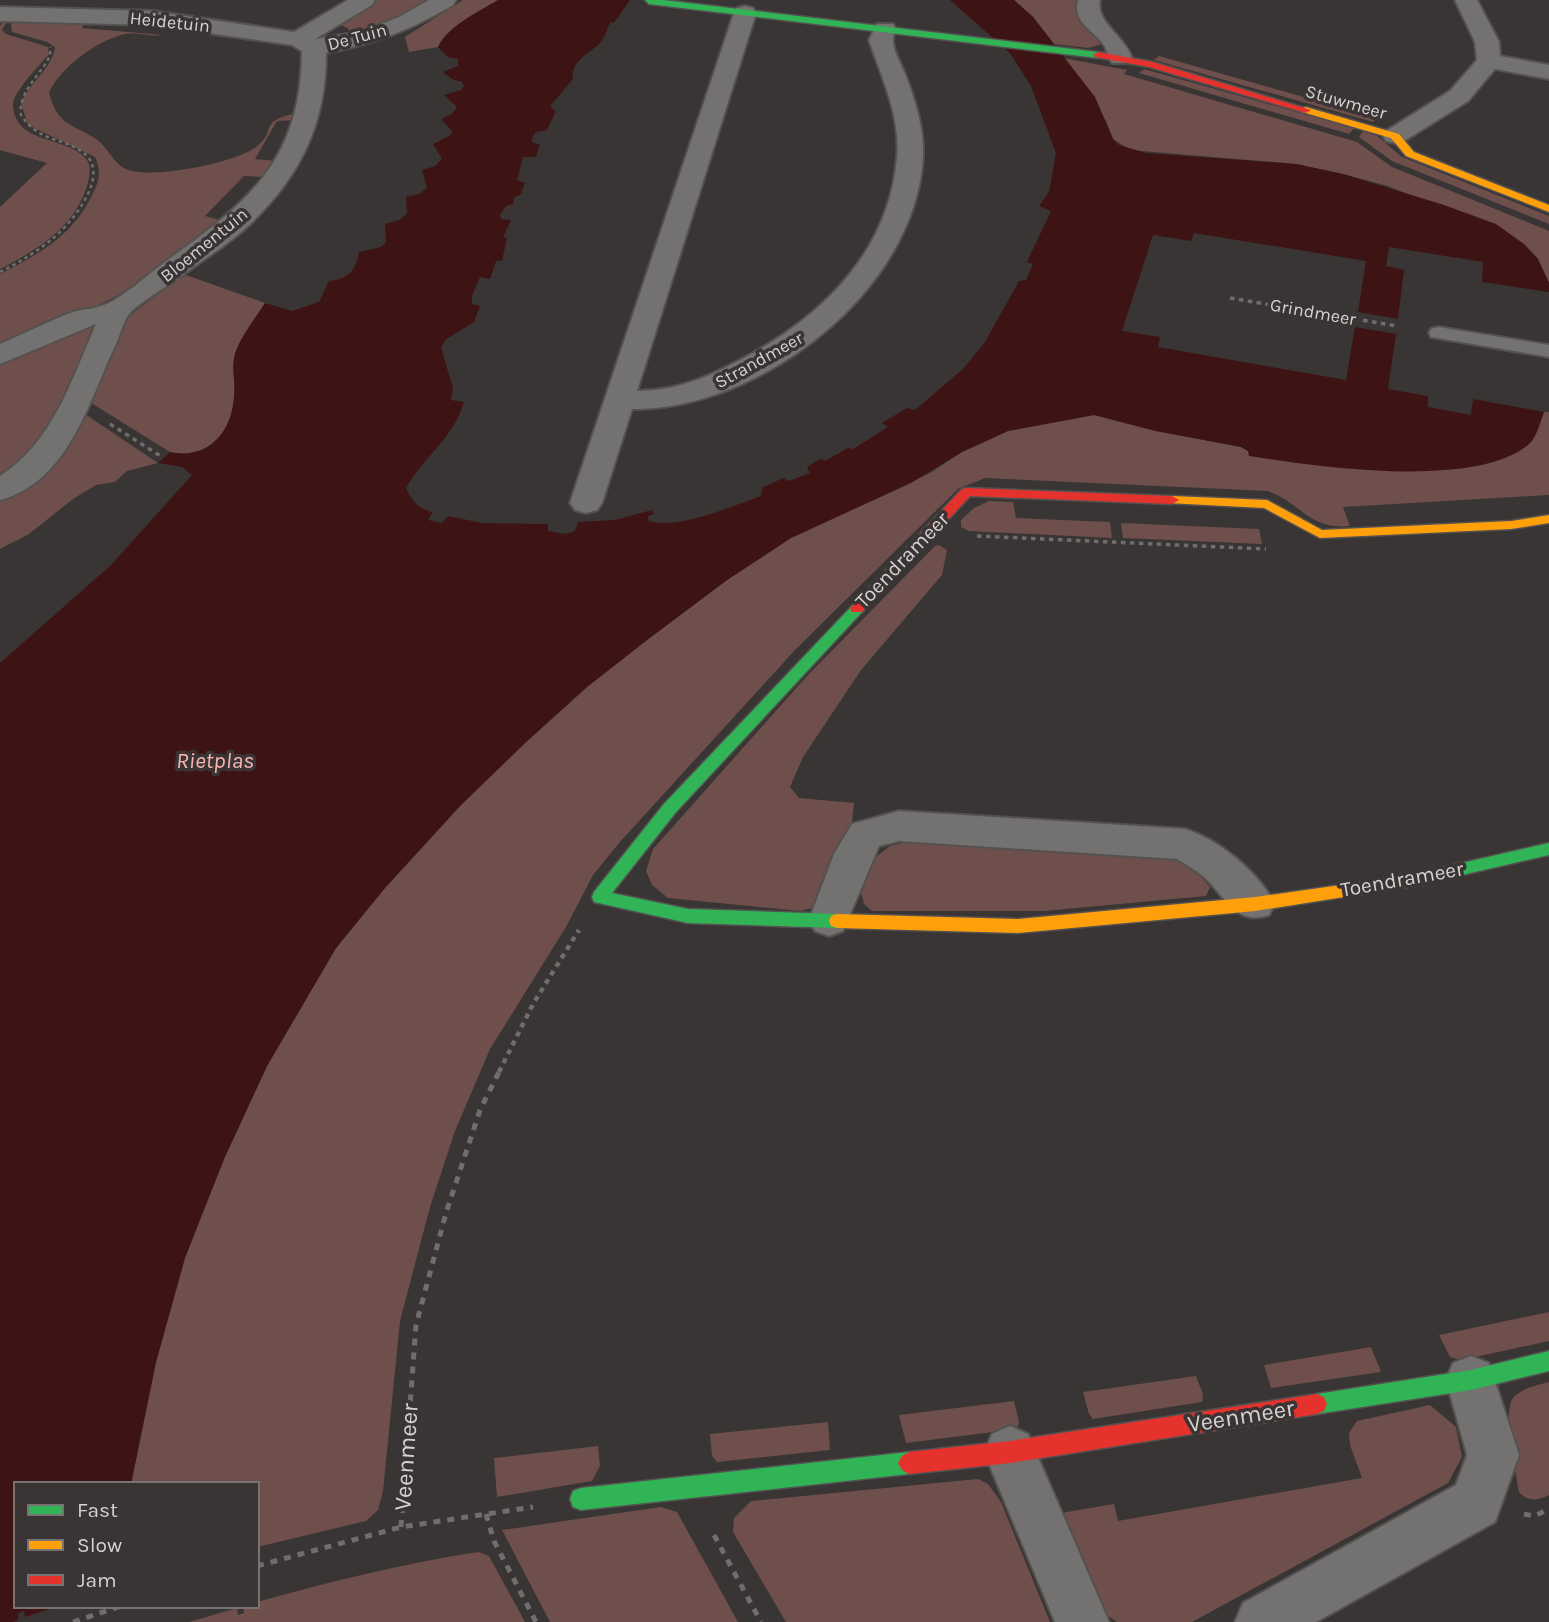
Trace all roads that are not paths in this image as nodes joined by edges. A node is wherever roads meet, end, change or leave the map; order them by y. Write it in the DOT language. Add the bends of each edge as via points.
graph roads {
  1 [pos="364,0"];
  2 [pos="445,0"];
  3 [pos="1089,0"];
  4 [pos="1466,0"];
  5 [pos="649,1"];
  6 [pos="745,13"];
  7 [pos="7,14"];
  8 [pos="885,29"];
  9 [pos="306,43"];
  10 [pos="1120,58"];
  11 [pos="1489,61"];
  12 [pos="1549,72"];
  13 [pos="1395,136"];
  14 [pos="1549,209"];
  15 [pos="115,311"];
  16 [pos="1438,333"];
  17 [pos="1549,351"];
  18 [pos="0,355"];
  19 [pos="620,400"];
  20 [pos="0,489"];
  21 [pos="586,503"];
  22 [pos="1549,519"];
  23 [pos="1549,849"];
  24 [pos="1255,904"];
  25 [pos="829,920"];
  26 [pos="1549,1361"];
  27 [pos="1471,1380"];
  28 [pos="1010,1452"];
  29 [pos="581,1499"];
  30 [pos="1083,1622"];
  31 [pos="1262,1622"];
  1 -- 9 [label="street, De Tuin"];
  2 -- 9 [label="street, De Tuin" via="367,38"];
  3 -- 10 [label="street" via="1088,17 1115,43"];
  4 -- 11 [label="street" via="1487,42"];
  5 -- 6 [label="street"];
  6 -- 8 [label="street"];
  6 -- 19 [label="street"];
  7 -- 9 [label="street, Heidetuin" via="152,18"];
  8 -- 10 [label="street"];
  8 -- 19 [label="street, Strandmeer" via="881,40 905,105 910,156 902,209 870,267 831,314 787,348 695,393 651,401"];
  9 -- 15 [label="street, Bloementuin" via="314,87 306,121 268,190 237,222"];
  10 -- 13 [label="street, Stuwmeer"];
  11 -- 12 [label="street"];
  11 -- 13 [label="street" via="1459,96"];
  13 -- 14 [label="street, Stuwmeer" via="1410,154"];
  15 -- 18 [label="street, Bloementuin" via="83,318"];
  15 -- 20 [label="street" via="66,428 25,475"];
  16 -- 17 [label="lane"];
  19 -- 21 [label="street"];
  22 -- 25 [label="street, Toendrameer" via="1511,525 1320,534 1267,504 967,492 670,808 600,897 688,916"];
  23 -- 24 [label="street, Toendrameer" via="1415,880"];
  24 -- 25 [label="street, Toendrameer" via="1018,926"];
  24 -- 25 [label="street" via="1217,865 1185,844 899,826 866,835"];
  26 -- 27 [label="street, Veenmeer"];
  27 -- 28 [label="street, Veenmeer"];
  27 -- 31 [label="street" via="1493,1455 1476,1503"];
  28 -- 29 [label="street, Veenmeer"];
  28 -- 30 [label="street"];
}
